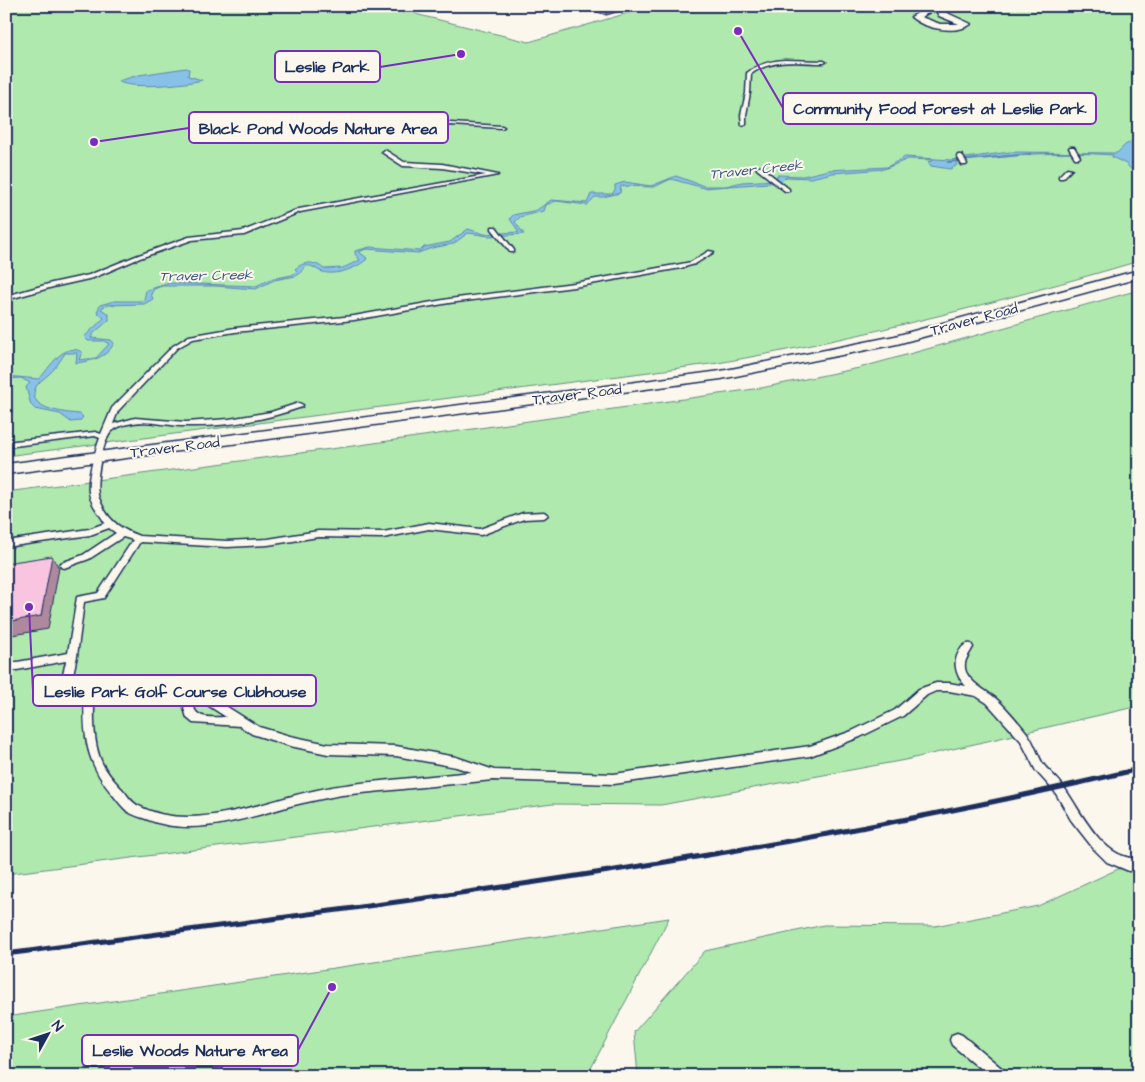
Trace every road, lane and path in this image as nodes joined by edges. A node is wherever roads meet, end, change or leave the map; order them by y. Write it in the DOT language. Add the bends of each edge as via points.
graph roads {
  1 [pos="937,6"];
  2 [pos="824,62"];
  3 [pos="744,124"];
  4 [pos="502,127"];
  5 [pos="391,128"];
  6 [pos="1072,148"];
  7 [pos="385,152"];
  8 [pos="960,156"];
  9 [pos="1077,157"];
  10 [pos="964,164"];
  11 [pos="760,168"];
  12 [pos="1069,169"];
  13 [pos="1061,178"];
  14 [pos="787,190"];
  15 [pos="494,228"];
  16 [pos="512,251"];
  17 [pos="711,252"];
  18 [pos="1139,274"];
  19 [pos="6,298"];
  20 [pos="299,406"];
  21 [pos="104,435"];
  22 [pos="6,445"];
  23 [pos="99,457"];
  24 [pos="6,469"];
  25 [pos="544,515"];
  26 [pos="110,524"];
  27 [pos="122,533"];
  28 [pos="138,539"];
  29 [pos="6,544"];
  30 [pos="64,565"];
  31 [pos="968,646"];
  32 [pos="72,656"];
  33 [pos="6,668"];
  34 [pos="991,700"];
  35 [pos="239,722"];
  36 [pos="493,775"];
  37 [pos="1139,864"];
  38 [pos="957,1040"];
  39 [pos="1000,1076"];
  1 -- 1 [label="street" via="915,17 939,27 957,28 967,24 942,14"];
  2 -- 3 [label="lane" via="775,62 753,69 749,73 748,95 742,113"];
  4 -- 5 [label="lane" via="457,124 419,130"];
  6 -- 9 [label="lane"];
  7 -- 19 [label="lane" via="403,164 442,166 495,175 298,211 244,234 191,238 91,277"];
  8 -- 10 [label="lane"];
  11 -- 14 [label="lane"];
  12 -- 13 [label="lane"];
  15 -- 16 [label="lane"];
  17 -- 21 [label="lane" via="693,263 600,280 449,300 354,318 191,337 175,347 123,401"];
  18 -- 23 [label="street, Traver Road" via="897,340 797,362 722,375"];
  20 -- 21 [label="lane" via="282,412 218,422 185,424 144,418 113,427"];
  21 -- 22 [label="lane"];
  21 -- 23 [label="lane"];
  23 -- 24 [label="street, Traver Road"];
  23 -- 26 [label="lane" via="93,493"];
  25 -- 28 [label="lane" via="523,516 480,532 429,526 383,535 318,534 227,544"];
  26 -- 27 [label="lane"];
  26 -- 29 [label="lane" via="90,532"];
  27 -- 28 [label="lane"];
  27 -- 30 [label="lane" via="86,557"];
  28 -- 32 [label="lane" via="101,596 80,599"];
  31 -- 34 [label="lane" via="959,666 966,681"];
  32 -- 33 [label="lane"];
  32 -- 36 [label="lane" via="66,684 90,680 89,708 96,762 134,810 162,820 196,822 254,811 319,793"];
  34 -- 36 [label="lane" via="966,689 936,687 923,692 899,713 856,734 810,750 738,762 614,779"];
  34 -- 37 [label="lane" via="1025,738 1040,768 1059,789 1097,844 1111,858 1129,865"];
  35 -- 36 [label="lane" via="256,732 310,746 396,751 456,762"];
  38 -- 39 [label="lane"];
}
